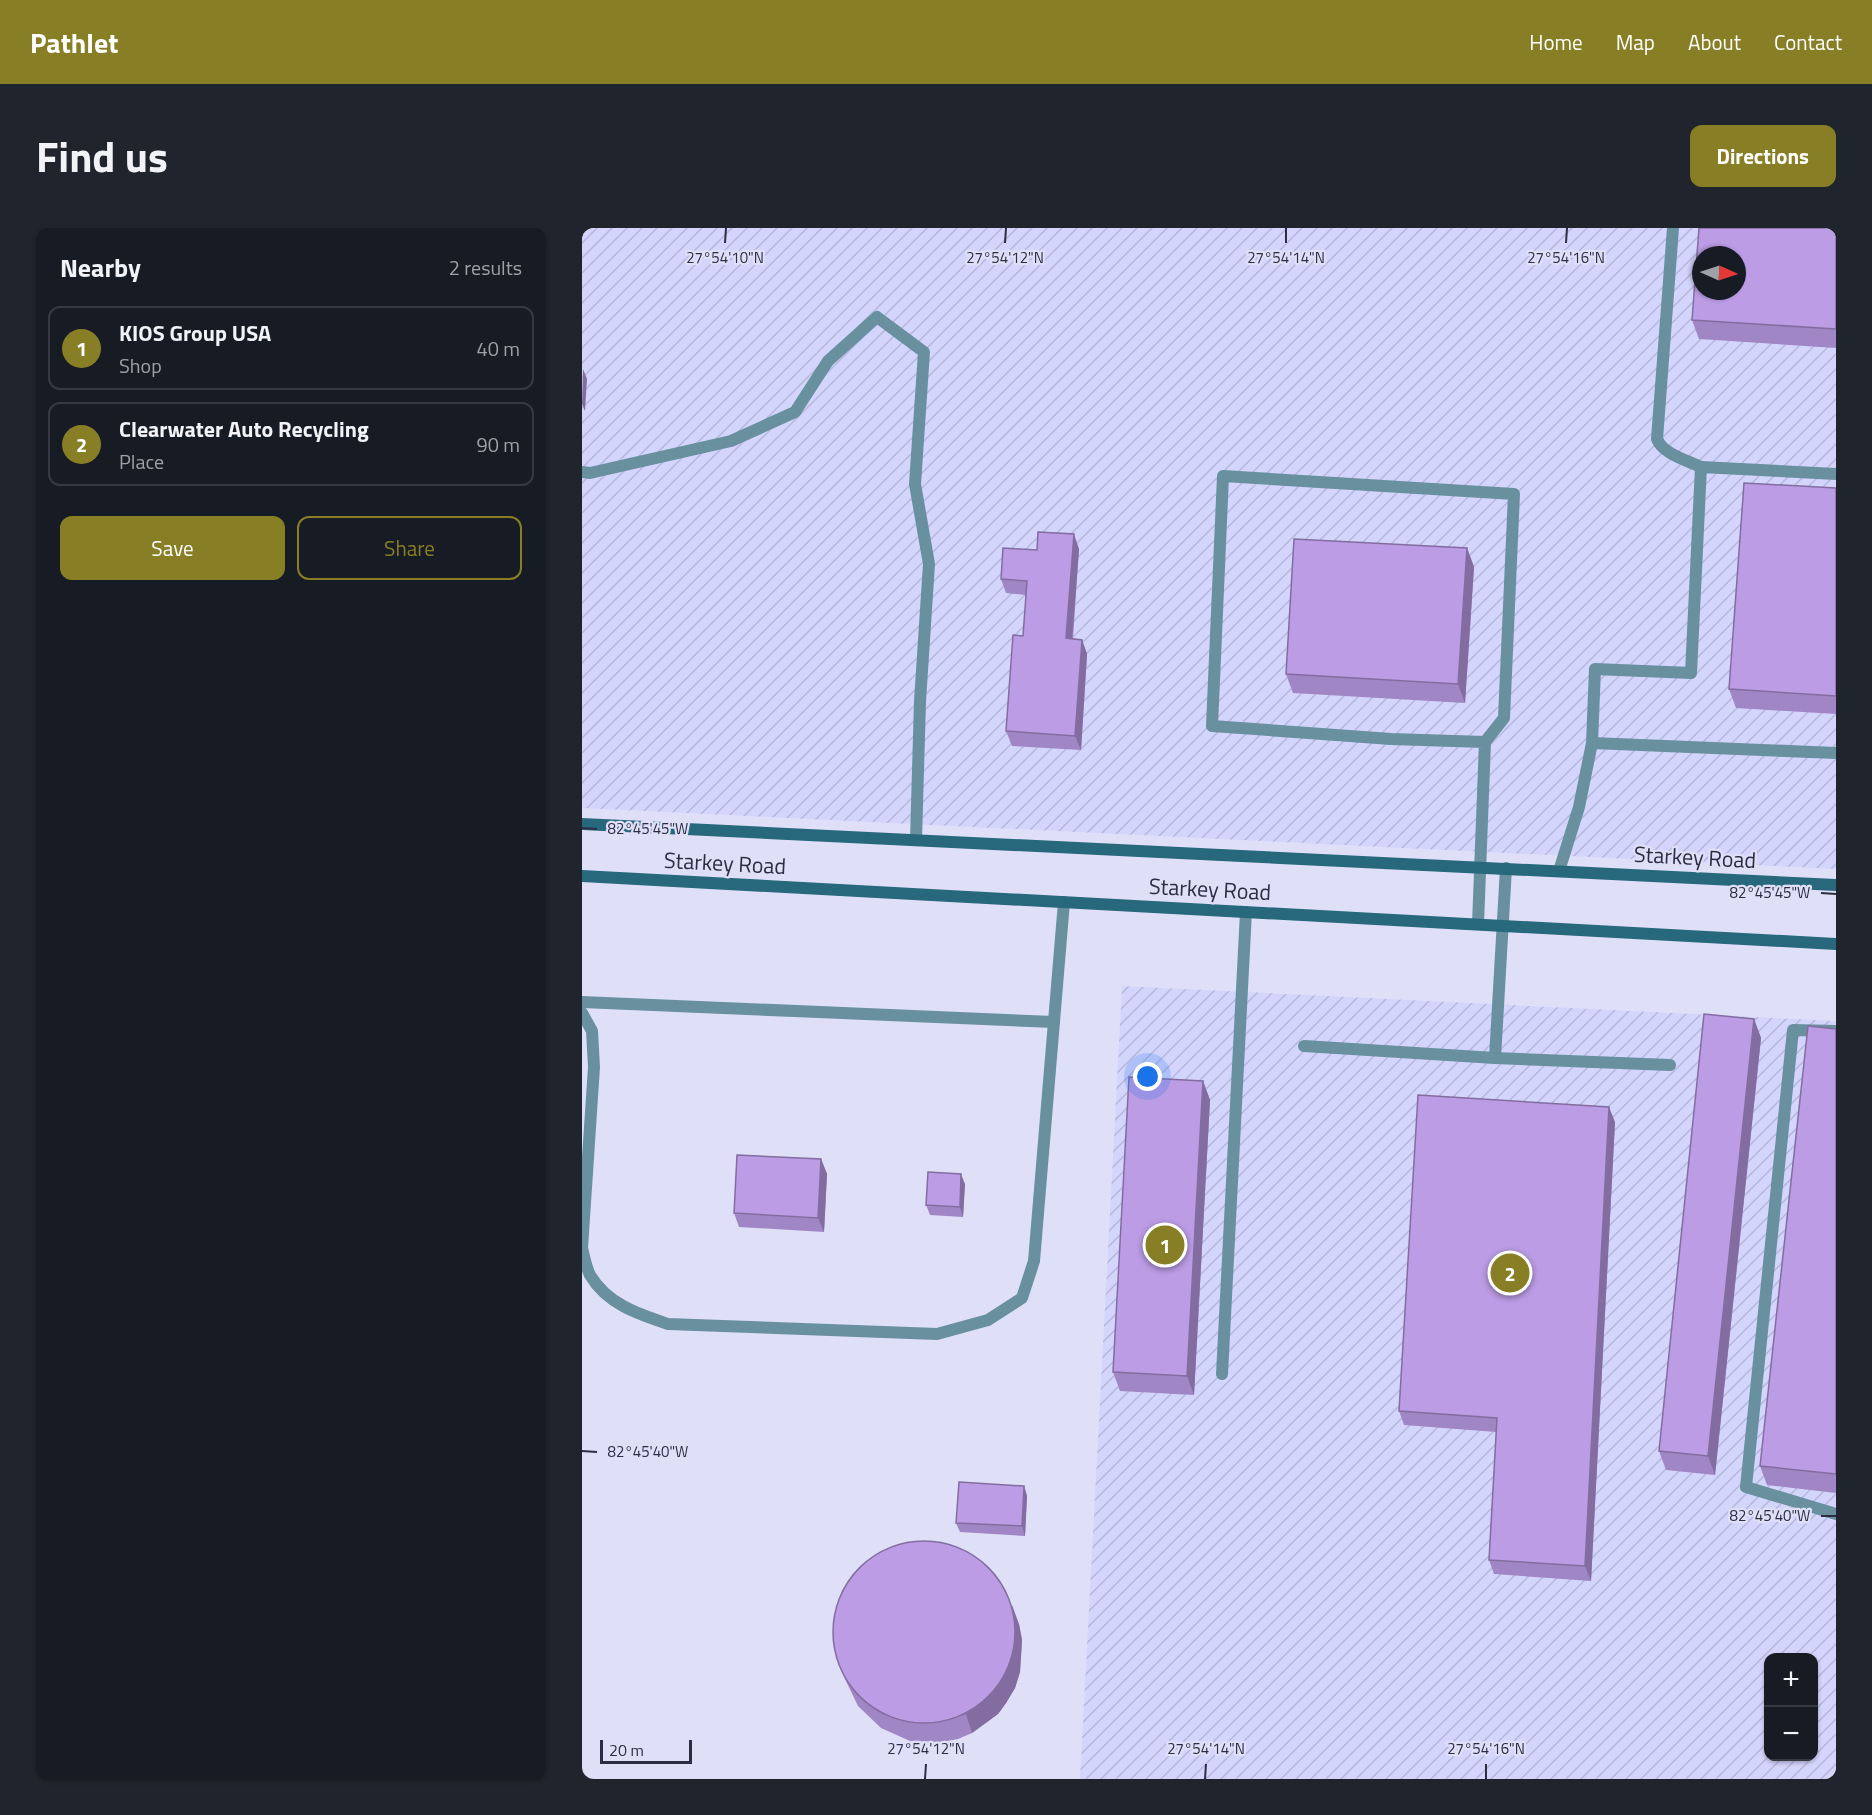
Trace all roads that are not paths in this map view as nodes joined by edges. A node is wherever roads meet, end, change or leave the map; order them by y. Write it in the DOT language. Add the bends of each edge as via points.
graph roads {
  1 [pos="1673,228"];
  2 [pos="1701,466"];
  3 [pos="582,472"];
  4 [pos="1836,474"];
  5 [pos="1485,742"];
  6 [pos="1592,743"];
  7 [pos="1836,753"];
  8 [pos="582,824"];
  9 [pos="916,840"];
  10 [pos="1481,868"];
  11 [pos="1506,868"];
  12 [pos="1559,871"];
  13 [pos="582,876"];
  14 [pos="1836,885"];
  15 [pos="1064,902"];
  16 [pos="1246,912"];
  17 [pos="1478,924"];
  18 [pos="1503,926"];
  19 [pos="1836,944"];
  20 [pos="582,1002"];
  21 [pos="582,1013"];
  22 [pos="1054,1022"];
  23 [pos="1836,1031"];
  24 [pos="1304,1046"];
  25 [pos="1495,1058"];
  26 [pos="1670,1065"];
  27 [pos="1222,1374"];
  28 [pos="1836,1514"];
  1 -- 2 [label="lane" via="1657,439 1668,451"];
  2 -- 4 [label="lane"];
  2 -- 6 [label="lane" via="1691,673 1595,669"];
  3 -- 9 [label="lane" via="731,441 795,412 828,361 877,317 924,352 915,484 929,564"];
  5 -- 5 [label="lane" via="1212,726 1223,476 1514,494 1504,718"];
  5 -- 10 [label="lane"];
  6 -- 7 [label="lane"];
  6 -- 12 [label="lane" via="1579,807"];
  8 -- 9 [label="main road, Starkey Road"];
  9 -- 10 [label="main road, Starkey Road"];
  10 -- 11 [label="main road, Starkey Road"];
  10 -- 17 [label="lane"];
  11 -- 12 [label="main road, Starkey Road"];
  11 -- 18 [label="lane"];
  12 -- 14 [label="main road, Starkey Road"];
  13 -- 15 [label="main road, Starkey Road"];
  15 -- 16 [label="main road, Starkey Road"];
  15 -- 22 [label="lane"];
  16 -- 17 [label="main road, Starkey Road"];
  16 -- 27 [label="lane"];
  17 -- 18 [label="main road, Starkey Road"];
  18 -- 19 [label="main road, Starkey Road"];
  18 -- 25 [label="lane"];
  20 -- 22 [label="lane"];
  21 -- 22 [label="lane" via="592,1031 594,1067 582,1248 589,1273 604,1293 631,1311 668,1323 937,1334 988,1320 1022,1298 1034,1261"];
  23 -- 28 [label="lane" via="1793,1030 1746,1487"];
  24 -- 25 [label="lane"];
  25 -- 26 [label="lane"];
}
